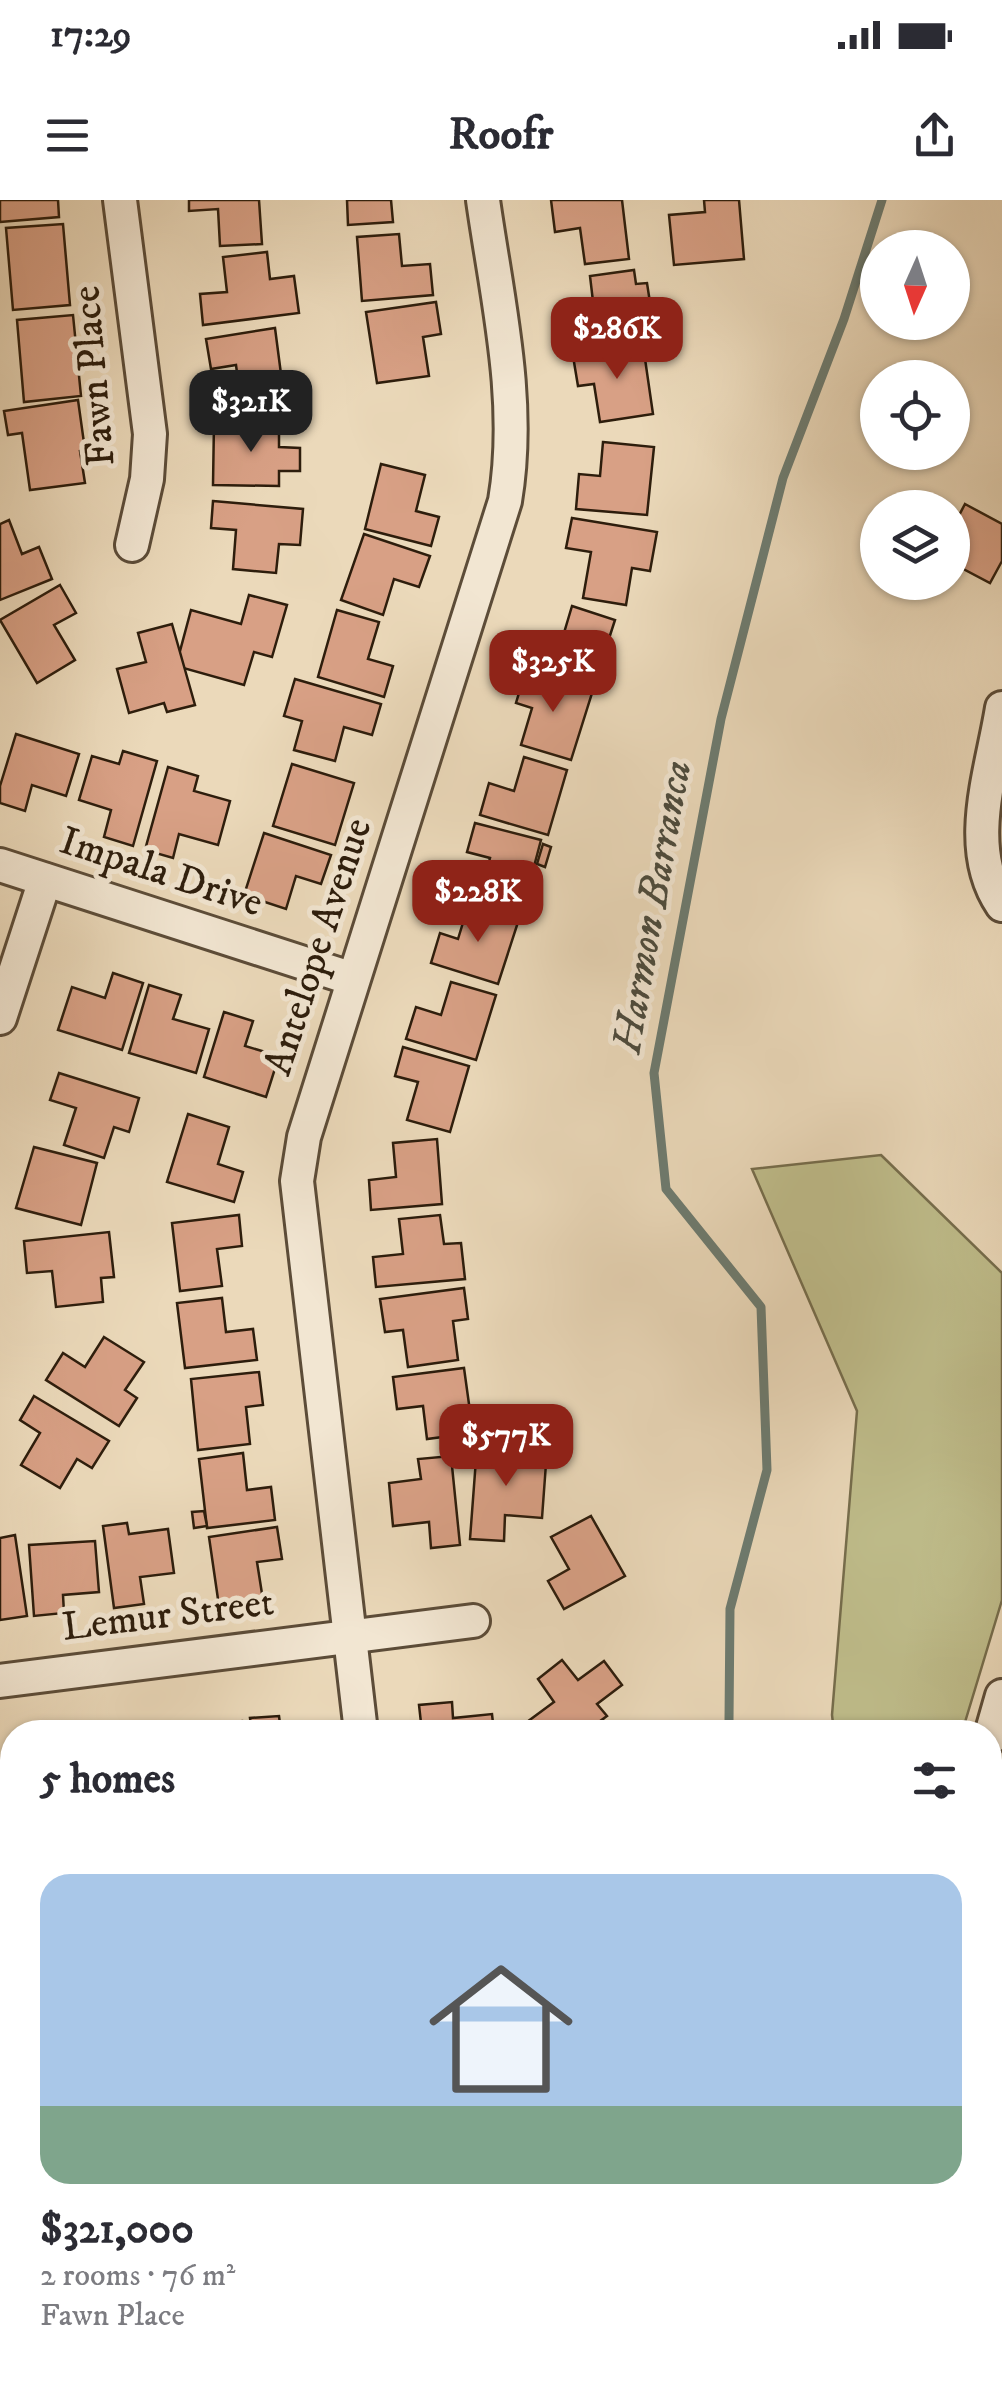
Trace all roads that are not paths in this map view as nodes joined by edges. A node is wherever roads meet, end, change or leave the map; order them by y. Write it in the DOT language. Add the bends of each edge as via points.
graph roads {
  1 [pos="120,200"];
  2 [pos="483,200"];
  3 [pos="132,545"];
  4 [pos="1002,708"];
  5 [pos="0,865"];
  6 [pos="45,880"];
  7 [pos="1002,905"];
  8 [pos="353,979"];
  9 [pos="0,1018"];
  10 [pos="473,1622"];
  11 [pos="348,1636"];
  12 [pos="0,1681"];
  13 [pos="359,1720"];
  1 -- 3 [label="street, Fawn Place" via="150,434"];
  2 -- 8 [label="street, Antelope Avenue" via="510,389 511,468 498,530"];
  4 -- 7 [label="street" via="982,830 982,860"];
  5 -- 6 [label="street, Impala Drive"];
  6 -- 8 [label="street, Impala Drive"];
  6 -- 9 [label="street"];
  8 -- 11 [label="street, Antelope Avenue" via="297,1181"];
  10 -- 11 [label="street, Lemur Street"];
  11 -- 12 [label="street, Lemur Street"];
  11 -- 13 [label="street, Antelope Avenue"];
}
